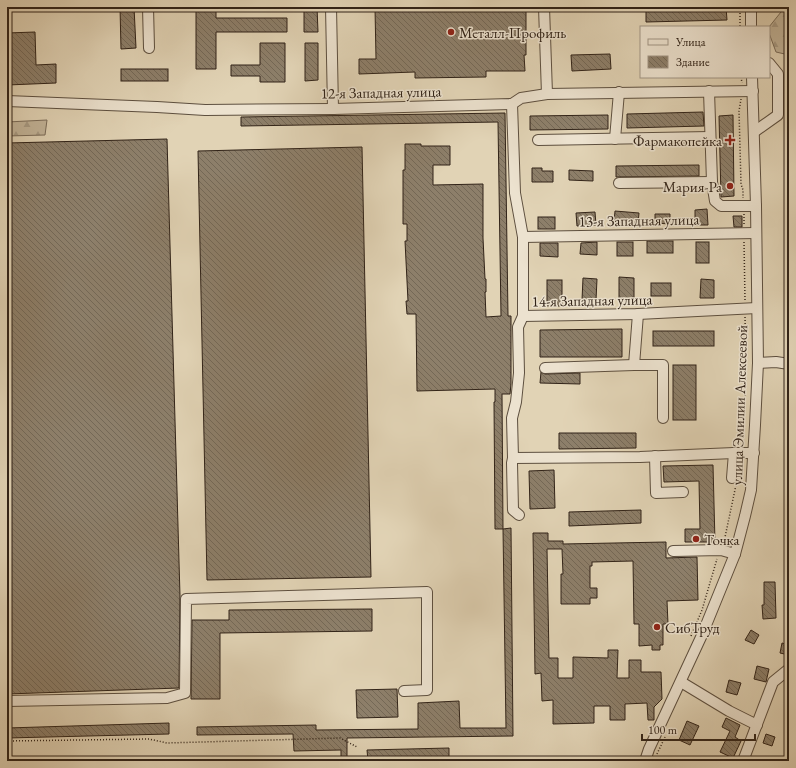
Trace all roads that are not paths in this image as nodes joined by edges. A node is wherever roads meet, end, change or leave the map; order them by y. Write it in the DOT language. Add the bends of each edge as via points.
graph roads {
  1 [pos="148,7"];
  2 [pos="331,7"];
  3 [pos="544,7"];
  4 [pos="751,7"];
  5 [pos="751,26"];
  6 [pos="149,48"];
  7 [pos="770,63"];
  8 [pos="752,78"];
  9 [pos="709,91"];
  10 [pos="753,91"];
  11 [pos="619,92"];
  12 [pos="547,94"];
  13 [pos="7,102"];
  14 [pos="512,104"];
  15 [pos="333,109"];
  16 [pos="754,132"];
  17 [pos="710,137"];
  18 [pos="615,138"];
  19 [pos="538,140"];
  20 [pos="712,182"];
  21 [pos="619,183"];
  22 [pos="756,206"];
  23 [pos="756,233"];
  24 [pos="523,237"];
  25 [pos="757,308"];
  26 [pos="638,314"];
  27 [pos="523,316"];
  28 [pos="758,362"];
  29 [pos="789,364"];
  30 [pos="634,365"];
  31 [pos="545,368"];
  32 [pos="663,418"];
  33 [pos="738,453"];
  34 [pos="754,453"];
  35 [pos="655,456"];
  36 [pos="513,458"];
  37 [pos="734,481"];
  38 [pos="683,492"];
  39 [pos="519,515"];
  40 [pos="673,552"];
  41 [pos="735,554"];
  42 [pos="789,669"];
  43 [pos="681,682"];
  44 [pos="404,691"];
  45 [pos="7,701"];
  46 [pos="757,725"];
  47 [pos="645,761"];
  48 [pos="743,761"];
  1 -- 6 [label="street"];
  2 -- 15 [label="street"];
  3 -- 12 [label="street"];
  4 -- 5 [label="street"];
  7 -- 16 [label="street" via="778,74 778,115"];
  8 -- 10 [label="street, улица Эмилии Алексеевой"];
  9 -- 10 [label="street, 12-я Западная улица"];
  9 -- 11 [label="street, 12-я Западная улица"];
  9 -- 17 [label="street"];
  10 -- 16 [label="street, улица Эмилии Алексеевой"];
  11 -- 12 [label="street, 12-я Западная улица"];
  11 -- 18 [label="street"];
  12 -- 14 [label="street, 12-я Западная улица" via="521,98"];
  13 -- 15 [label="street, 12-я Западная улица" via="205,110"];
  14 -- 15 [label="street, 12-я Западная улица"];
  14 -- 24 [label="street" via="515,193"];
  16 -- 22 [label="street, улица Эмилии Алексеевой"];
  17 -- 18 [label="street"];
  17 -- 20 [label="street"];
  18 -- 19 [label="street"];
  20 -- 21 [label="street"];
  20 -- 22 [label="street" via="715,201 721,206"];
  22 -- 23 [label="street, улица Эмилии Алексеевой"];
  23 -- 24 [label="street, 13-я Западная улица"];
  23 -- 25 [label="street, улица Эмилии Алексеевой"];
  24 -- 27 [label="street"];
  25 -- 26 [label="street, 14-я Западная улица"];
  25 -- 28 [label="street, улица Эмилии Алексеевой"];
  26 -- 27 [label="street, 14-я Западная улица"];
  26 -- 30 [label="street"];
  27 -- 36 [label="street, 14-я Западная улица" via="518,327 519,373 512,418"];
  28 -- 29 [label="street"];
  28 -- 34 [label="street, улица Эмилии Алексеевой"];
  30 -- 31 [label="street"];
  30 -- 32 [label="street" via="663,365"];
  33 -- 34 [label="street"];
  33 -- 35 [label="street"];
  33 -- 37 [label="street"];
  34 -- 41 [label="street, улица Эмилии Алексеевой" via="751,490"];
  35 -- 36 [label="street"];
  35 -- 38 [label="street" via="656,493"];
  36 -- 39 [label="street, 14-я Западная улица" via="513,510"];
  40 -- 41 [label="street" via="722,550"];
  41 -- 43 [label="street, улица Эмилии Алексеевой"];
  42 -- 46 [label="street" via="773,682"];
  43 -- 46 [label="street"];
  43 -- 47 [label="street, улица Эмилии Алексеевой"];
  44 -- 45 [label="street" via="427,690 428,592 186,599 185,693 167,698"];
  46 -- 48 [label="street"];
}
